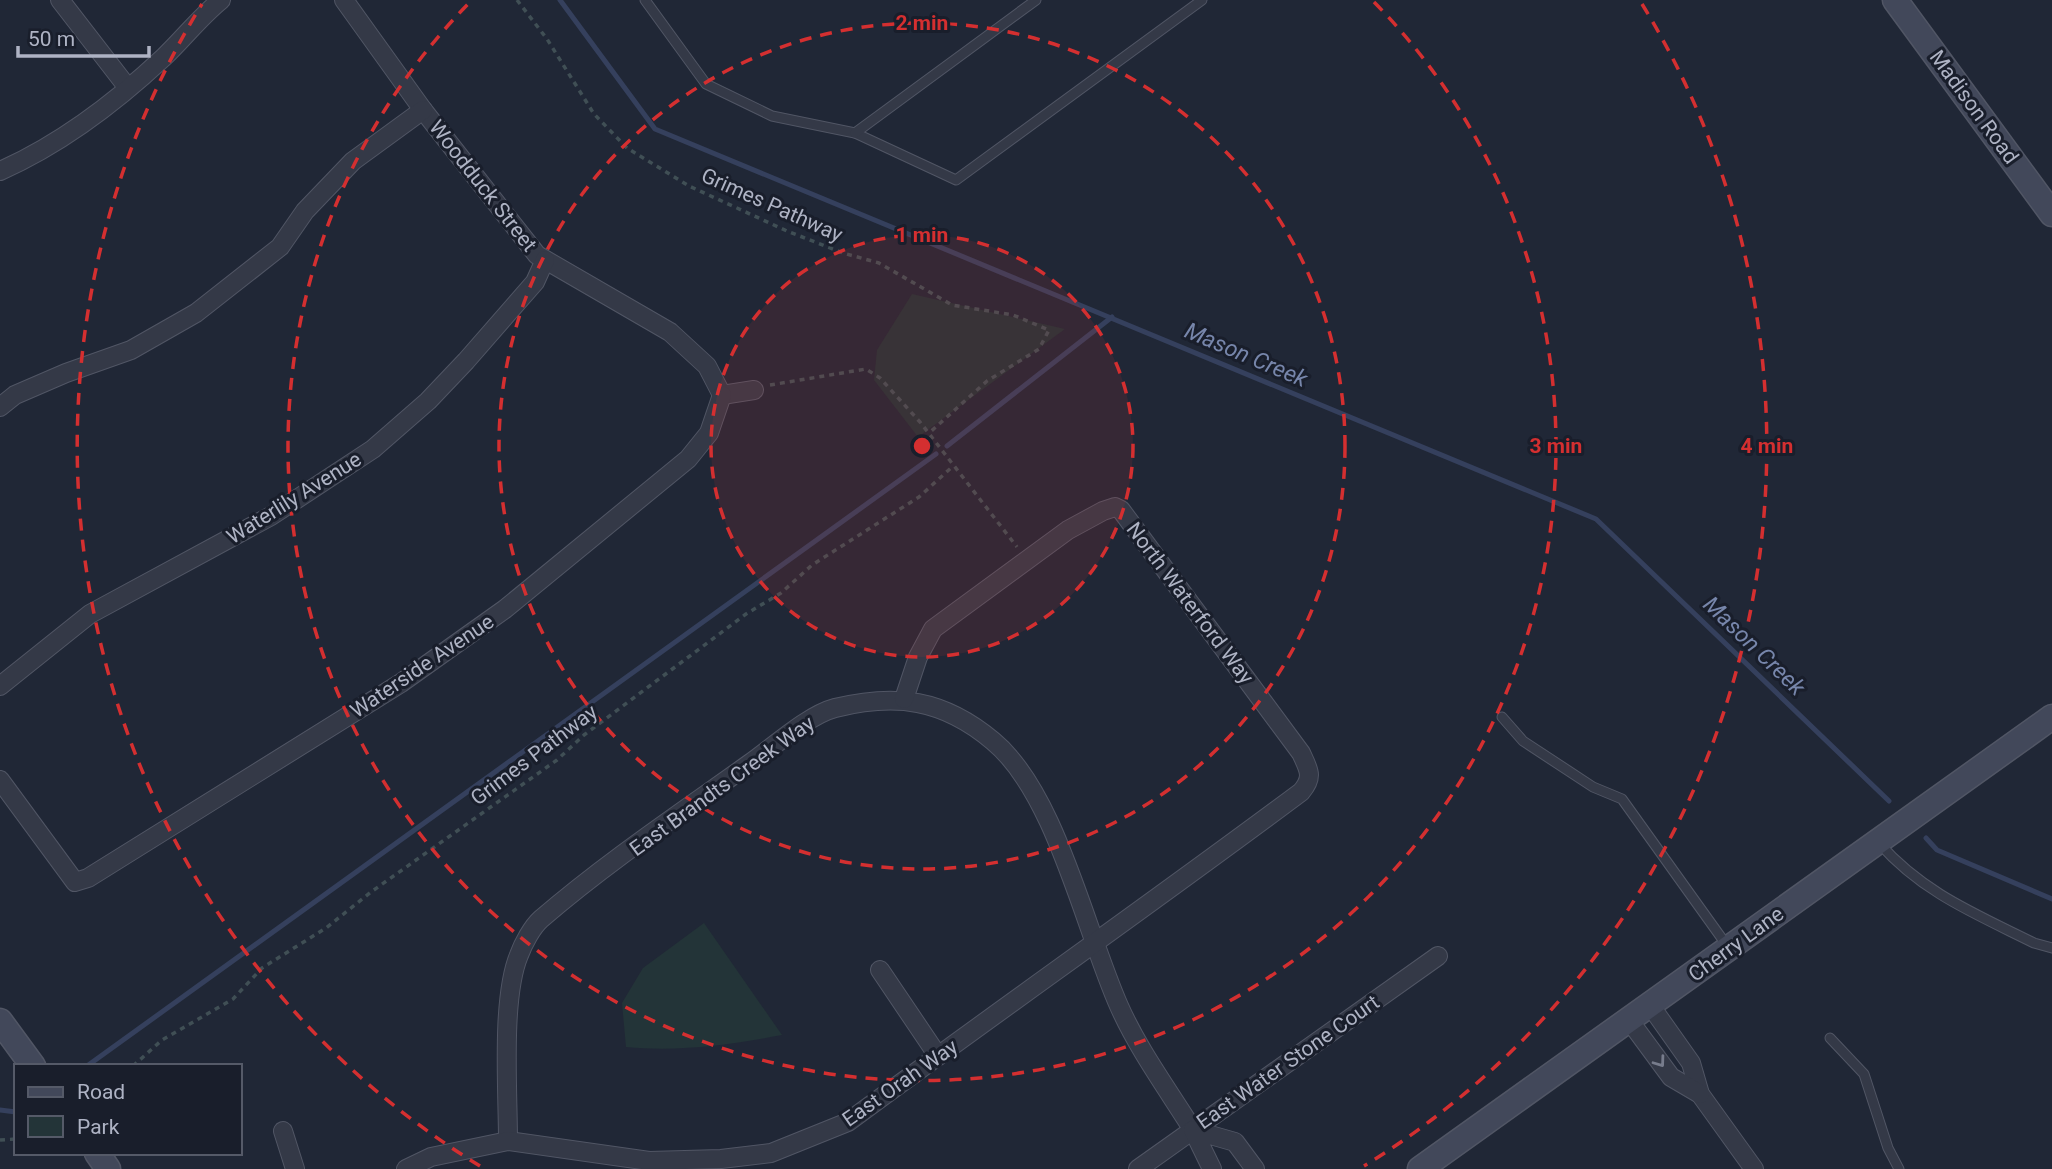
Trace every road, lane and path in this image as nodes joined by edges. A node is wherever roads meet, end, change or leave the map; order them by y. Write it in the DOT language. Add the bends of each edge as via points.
graph roads {
  1 [pos="60,0"];
  2 [pos="221,0"];
  3 [pos="344,0"];
  4 [pos="517,0"];
  5 [pos="645,0"];
  6 [pos="1036,0"];
  7 [pos="1202,0"];
  8 [pos="1895,0"];
  9 [pos="128,88"];
  10 [pos="423,110"];
  11 [pos="855,133"];
  12 [pos="0,171"];
  13 [pos="2052,214"];
  14 [pos="545,260"];
  15 [pos="754,390"];
  16 [pos="722,395"];
  17 [pos="0,407"];
  18 [pos="928,434"];
  19 [pos="951,467"];
  20 [pos="1026,561"];
  21 [pos="0,685"];
  22 [pos="904,699"];
  23 [pos="1502,717"];
  24 [pos="2052,717"];
  25 [pos="1311,772"];
  26 [pos="0,780"];
  27 [pos="1878,842"];
  28 [pos="1094,941"];
  29 [pos="1729,948"];
  30 [pos="2052,948"];
  31 [pos="1438,956"];
  32 [pos="880,970"];
  33 [pos="1650,1005"];
  34 [pos="1629,1020"];
  35 [pos="0,1021"];
  36 [pos="1830,1038"];
  37 [pos="938,1056"];
  38 [pos="32,1064"];
  39 [pos="135,1064"];
  40 [pos="1700,1094"];
  41 [pos="1193,1130"];
  42 [pos="283,1131"];
  43 [pos="508,1141"];
  44 [pos="608,1162"];
  45 [pos="295,1169"];
  46 [pos="407,1169"];
  47 [pos="1138,1169"];
  48 [pos="1212,1169"];
  49 [pos="1255,1169"];
  50 [pos="1420,1169"];
  51 [pos="1754,1169"];
  52 [pos="1899,1169"];
  1 -- 9 [label="street"];
  2 -- 9 [label="street"];
  3 -- 10 [label="street, Woodduck Street"];
  4 -- 18 [label="path, Grimes Pathway" via="594,114 627,148 689,186 787,231 879,263 952,305 1013,315 1049,330 1039,349 987,381"];
  5 -- 11 [label="lane" via="706,84 772,116"];
  6 -- 11 [label="lane"];
  7 -- 11 [label="lane" via="956,180"];
  8 -- 13 [label="main road, Madison Road"];
  9 -- 12 [label="street" via="64,135"];
  10 -- 14 [label="street, Woodduck Street" via="520,237"];
  10 -- 17 [label="street" via="353,161 305,211 280,247 196,313 131,350 53,378"];
  14 -- 16 [label="street, Woodduck Street" via="670,332 707,366"];
  14 -- 21 [label="street, Waterlily Avenue" via="535,282 466,361 373,449 271,516 90,614"];
  15 -- 16 [label="street"];
  15 -- 18 [label="path" via="866,369 880,378"];
  16 -- 26 [label="street, Waterside Avenue" via="709,433 688,459 505,609 401,683 88,878 75,882"];
  18 -- 19 [label="path"];
  19 -- 20 [label="path"];
  19 -- 39 [label="path, Grimes Pathway" via="919,497 811,565 781,593 746,614 557,760 326,928 262,968 233,999 162,1040"];
  20 -- 22 [label="street, North Waterford Way" via="933,629"];
  20 -- 25 [label="street, North Waterford Way" via="1103,510 1121,510"];
  22 -- 28 [label="street, East Brandts Creek Way" via="935,706 967,723 994,741 1022,775 1051,825"];
  22 -- 43 [label="street, East Brandts Creek Way" via="830,709 537,922 519,955 509,992"];
  23 -- 29 [label="lane" via="1523,741 1593,787 1622,799"];
  24 -- 27 [label="main road, Cherry Lane"];
  25 -- 28 [label="street, East Orah Way" via="1310,782 1301,792"];
  27 -- 29 [label="main road, Cherry Lane"];
  27 -- 30 [label="lane" via="1932,892"];
  28 -- 37 [label="street, East Orah Way"];
  28 -- 41 [label="street, East Brandts Creek Way" via="1119,1008"];
  29 -- 33 [label="main road, Cherry Lane"];
  31 -- 41 [label="street, East Water Stone Court"];
  32 -- 37 [label="street"];
  33 -- 34 [label="main road, Cherry Lane"];
  33 -- 40 [label="street" via="1690,1063"];
  34 -- 40 [label="street, one-way" via="1671,1077"];
  34 -- 50 [label="main road, Cherry Lane"];
  35 -- 38 [label="main road"];
  36 -- 52 [label="lane" via="1864,1074"];
  37 -- 44 [label="street, East Orah Way" via="848,1122 771,1153"];
  40 -- 51 [label="street"];
  41 -- 47 [label="street, East Water Stone Court"];
  41 -- 48 [label="street, East Brandts Creek Way"];
  41 -- 49 [label="street" via="1236,1142"];
  42 -- 45 [label="street"];
  43 -- 44 [label="street, East Orah Way"];
  43 -- 46 [label="street, East Orah Way" via="430,1157"];
}
